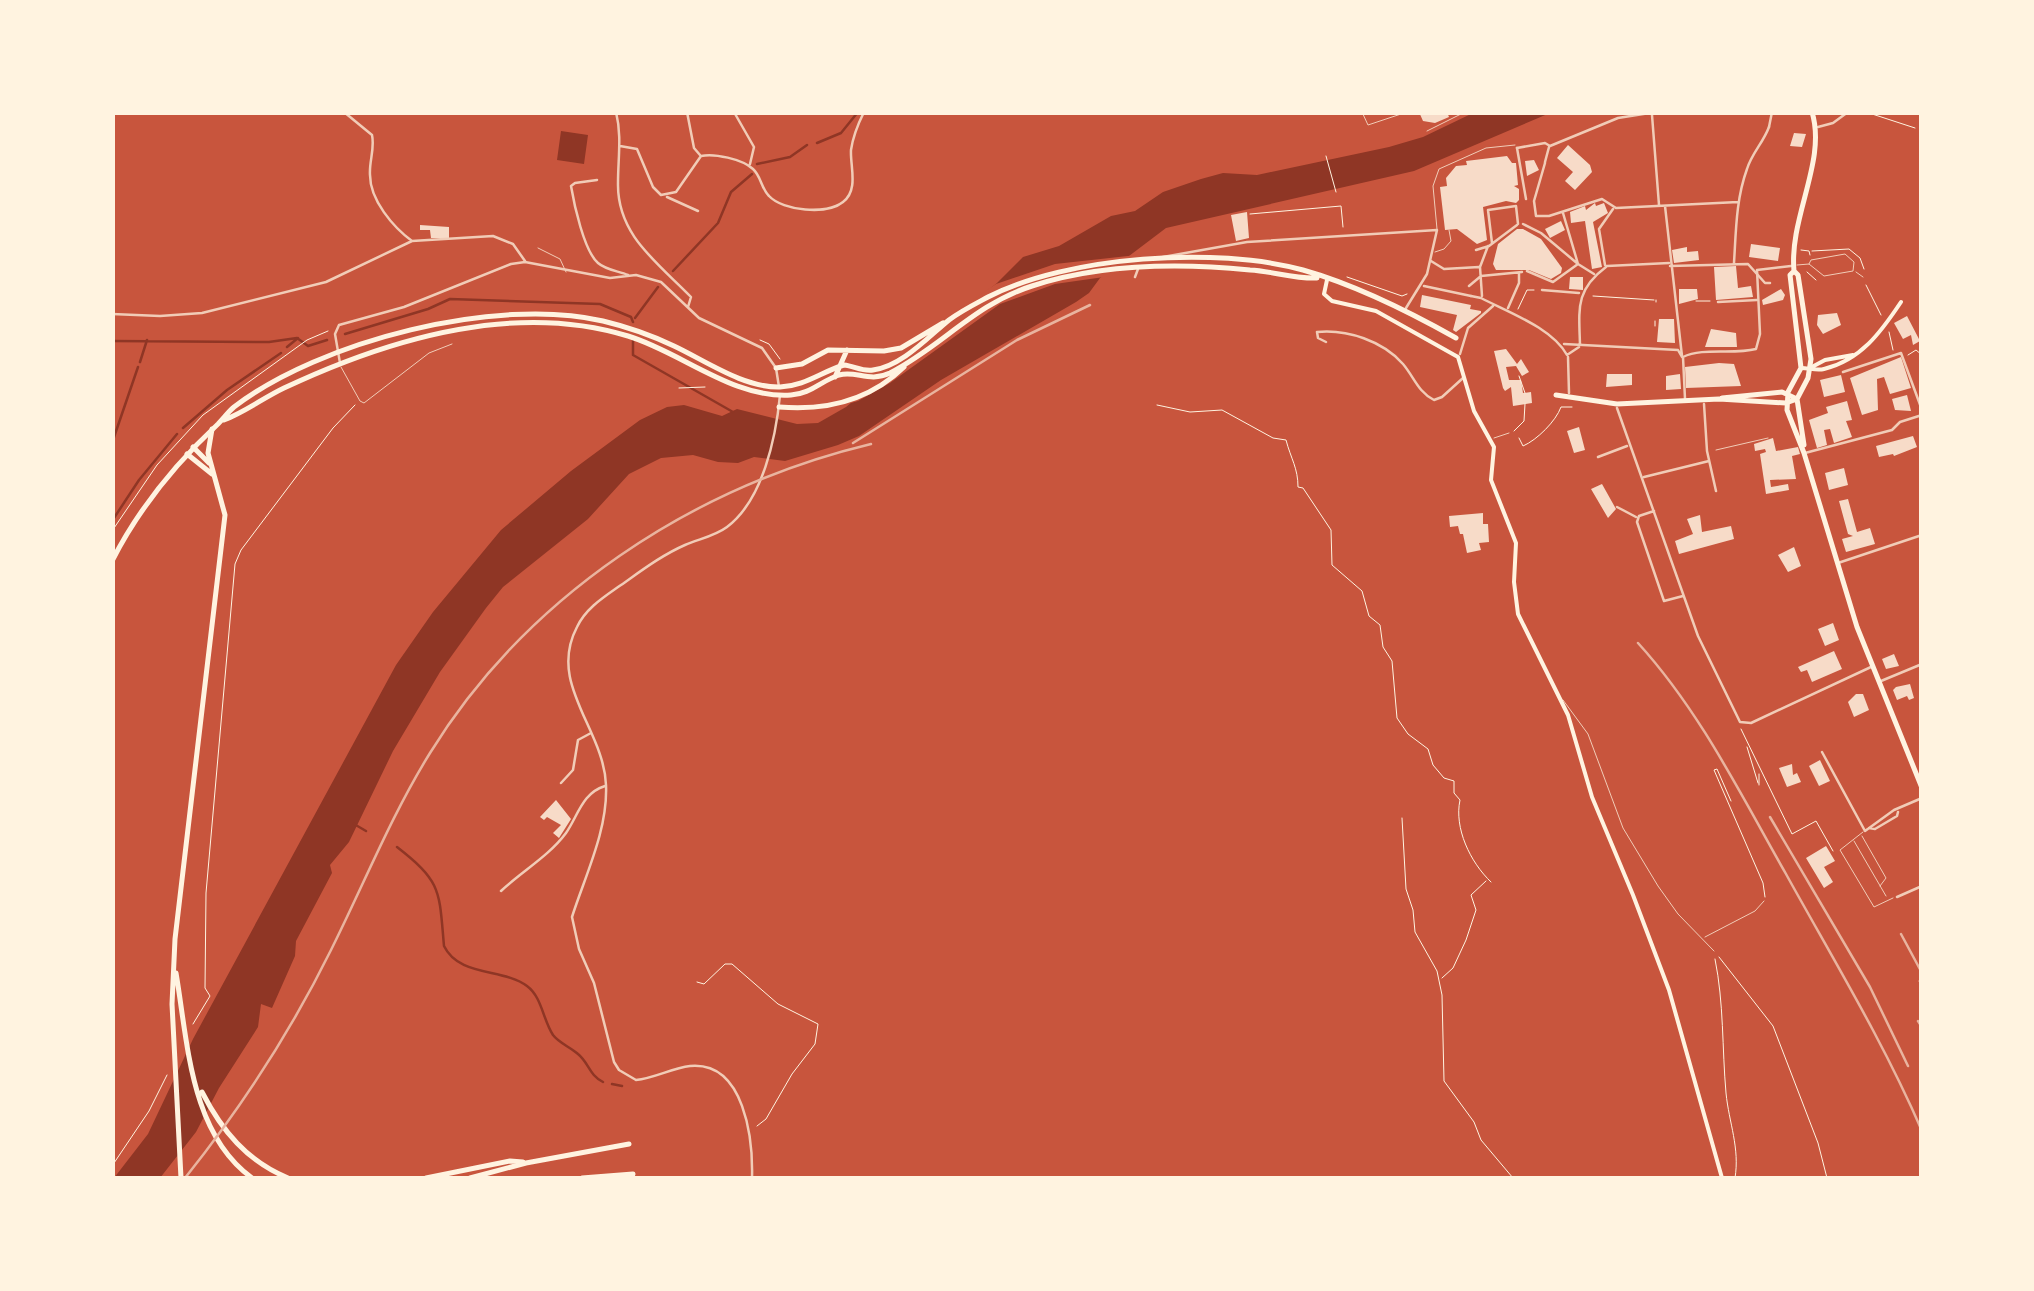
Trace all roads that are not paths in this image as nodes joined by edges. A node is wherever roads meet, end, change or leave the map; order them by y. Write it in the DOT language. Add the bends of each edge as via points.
graph roads {
  1 [pos="344,112"];
  2 [pos="616,112"];
  3 [pos="686,112"];
  4 [pos="734,112"];
  5 [pos="864,112"];
  6 [pos="1362,112"];
  7 [pos="1407,112"];
  8 [pos="1465,112"];
  9 [pos="1772,112"];
  10 [pos="1812,112"];
  11 [pos="1848,112"];
  12 [pos="1654,113"];
  13 [pos="1922,119"];
  14 [pos="1816,127"];
  15 [pos="1426,131"];
  16 [pos="620,146"];
  17 [pos="1550,146"];
  18 [pos="1516,148"];
  19 [pos="701,156"];
  20 [pos="749,166"];
  21 [pos="597,180"];
  22 [pos="1922,180"];
  23 [pos="666,196"];
  24 [pos="1526,199"];
  25 [pos="1738,202"];
  26 [pos="1665,204"];
  27 [pos="1658,205"];
  28 [pos="1614,208"];
  29 [pos="698,211"];
  30 [pos="1564,211"];
  31 [pos="1536,216"];
  32 [pos="1520,224"];
  33 [pos="1437,230"];
  34 [pos="1449,230"];
  35 [pos="412,241"];
  36 [pos="1490,244"];
  37 [pos="538,248"];
  38 [pos="1476,250"];
  39 [pos="1432,254"];
  40 [pos="1431,261"];
  41 [pos="525,262"];
  42 [pos="1734,263"];
  43 [pos="1578,264"];
  44 [pos="1670,264"];
  45 [pos="1809,264"];
  46 [pos="1254,266"];
  47 [pos="1480,266"];
  48 [pos="1606,267"];
  49 [pos="1793,268"];
  50 [pos="1757,270"];
  51 [pos="566,272"];
  52 [pos="1523,272"];
  53 [pos="1853,272"];
  54 [pos="1594,275"];
  55 [pos="629,276"];
  56 [pos="1481,276"];
  57 [pos="1135,277"];
  58 [pos="1863,277"];
  59 [pos="1543,278"];
  60 [pos="1323,279"];
  61 [pos="1770,282"];
  62 [pos="1422,285"];
  63 [pos="1469,286"];
  64 [pos="1581,293"];
  65 [pos="1481,298"];
  66 [pos="1758,300"];
  67 [pos="1718,302"];
  68 [pos="1901,302"];
  69 [pos="1494,304"];
  70 [pos="687,309"];
  71 [pos="1405,310"];
  72 [pos="1506,311"];
  73 [pos="112,314"];
  74 [pos="926,336"];
  75 [pos="1456,338"];
  76 [pos="1326,342"];
  77 [pos="452,344"];
  78 [pos="1563,344"];
  79 [pos="1580,347"];
  80 [pos="1864,348"];
  81 [pos="340,352"];
  82 [pos="1460,354"];
  83 [pos="1567,356"];
  84 [pos="1683,357"];
  85 [pos="1873,360"];
  86 [pos="908,362"];
  87 [pos="340,364"];
  88 [pos="839,366"];
  89 [pos="856,368"];
  90 [pos="1801,368"];
  91 [pos="1810,368"];
  92 [pos="777,369"];
  93 [pos="1843,372"];
  94 [pos="849,374"];
  95 [pos="835,377"];
  96 [pos="1464,377"];
  97 [pos="1788,392"];
  98 [pos="1556,395"];
  99 [pos="1567,398"];
  100 [pos="1720,399"];
  101 [pos="1797,399"];
  102 [pos="1685,400"];
  103 [pos="1704,400"];
  104 [pos="1786,402"];
  105 [pos="1617,404"];
  106 [pos="779,406"];
  107 [pos="1922,413"];
  108 [pos="221,421"];
  109 [pos="212,429"];
  110 [pos="1510,433"];
  111 [pos="1768,438"];
  112 [pos="1491,439"];
  113 [pos="1628,446"];
  114 [pos="193,448"];
  115 [pos="1708,450"];
  116 [pos="1716,450"];
  117 [pos="1804,453"];
  118 [pos="187,454"];
  119 [pos="1598,457"];
  120 [pos="1709,460"];
  121 [pos="211,465"];
  122 [pos="1642,477"];
  123 [pos="216,478"];
  124 [pos="1716,491"];
  125 [pos="1618,506"];
  126 [pos="1655,510"];
  127 [pos="1637,517"];
  128 [pos="1922,535"];
  129 [pos="112,561"];
  130 [pos="1836,564"];
  131 [pos="1684,595"];
  132 [pos="1922,664"];
  133 [pos="1872,666"];
  134 [pos="1878,682"];
  135 [pos="1561,698"];
  136 [pos="591,733"];
  137 [pos="1822,752"];
  138 [pos="562,783"];
  139 [pos="606,786"];
  140 [pos="1922,788"];
  141 [pos="1922,798"];
  142 [pos="1865,831"];
  143 [pos="1853,838"];
  144 [pos="1880,886"];
  145 [pos="1922,886"];
  146 [pos="500,891"];
  147 [pos="1897,897"];
  148 [pos="1888,899"];
  149 [pos="1764,901"];
  150 [pos="1716,933"];
  151 [pos="1702,938"];
  152 [pos="175,966"];
  153 [pos="1919,981"];
  154 [pos="1922,988"];
  155 [pos="198,1085"];
  156 [pos="629,1144"];
  157 [pos="526,1163"];
  158 [pos="633,1174"];
  159 [pos="181,1178"];
  160 [pos="250,1178"];
  161 [pos="288,1178"];
  162 [pos="426,1178"];
  163 [pos="470,1178"];
  164 [pos="582,1178"];
  165 [pos="752,1178"];
  166 [pos="1722,1178"];
  1 -- 35 [label="street" via="372,135 373,188 392,224"];
  2 -- 16 [label="street"];
  3 -- 19 [label="street"];
  4 -- 20 [label="street" via="754,147"];
  5 -- 20 [label="street" via="851,153 852,187 837,205 816,209 776,201"];
  6 -- 7 [label="lane" via="1368,125"];
  8 -- 15 [label="lane"];
  9 -- 25 [label="street"];
  10 -- 14 [label="main road"];
  11 -- 14 [label="street"];
  12 -- 17 [label="street" via="1618,118"];
  12 -- 27 [label="street"];
  13 -- 22 [label="street"];
  14 -- 49 [label="main road"];
  16 -- 23 [label="street" via="637,149 653,187"];
  16 -- 70 [label="street" via="624,225 691,297"];
  17 -- 18 [label="street"];
  17 -- 31 [label="street"];
  18 -- 24 [label="street"];
  18 -- 33 [label="lane" via="1486,148 1439,169 1433,186"];
  19 -- 20 [label="street"];
  19 -- 23 [label="street"];
  21 -- 55 [label="street" via="571,186 575,207 593,258"];
  23 -- 29 [label="street"];
  25 -- 26 [label="street"];
  25 -- 42 [label="street"];
  26 -- 27 [label="street"];
  26 -- 44 [label="street"];
  27 -- 28 [label="street"];
  28 -- 30 [label="street" via="1602,199"];
  28 -- 48 [label="street" via="1600,226"];
  30 -- 31 [label="street"];
  30 -- 43 [label="street"];
  31 -- 32 [label="street"];
  32 -- 36 [label="street"];
  32 -- 36 [label="street" via="1516,206 1488,210"];
  32 -- 43 [label="street" via="1541,232"];
  33 -- 39 [label="street"];
  33 -- 57 [label="street" via="1168,254 1139,268"];
  34 -- 39 [label="lane" via="1446,248"];
  35 -- 41 [label="street" via="493,236 514,244"];
  35 -- 73 [label="street" via="326,282 202,313"];
  36 -- 38 [label="street"];
  36 -- 47 [label="street"];
  37 -- 51 [label="lane" via="564,263"];
  39 -- 40 [label="street"];
  40 -- 47 [label="street" via="1444,269"];
  40 -- 62 [label="street"];
  41 -- 51 [label="street"];
  41 -- 81 [label="street" via="347,322 336,330"];
  42 -- 44 [label="street"];
  42 -- 50 [label="street"];
  43 -- 54 [label="street"];
  43 -- 59 [label="street" via="1553,282"];
  44 -- 48 [label="street"];
  44 -- 84 [label="street"];
  45 -- 49 [label="lane"];
  45 -- 53 [label="lane" via="1824,276"];
  45 -- 53 [label="lane" via="1845,254"];
  46 -- 60 [label="main road" via="1303,270"];
  46 -- 74 [label="main road" via="1140,261 1048,272 1018,282"];
  46 -- 86 [label="main road" via="1054,279 990,304"];
  47 -- 56 [label="street"];
  48 -- 54 [label="street"];
  49 -- 50 [label="street"];
  49 -- 90 [label="main road"];
  49 -- 91 [label="main road"];
  50 -- 61 [label="street"];
  50 -- 66 [label="street"];
  51 -- 55 [label="street"];
  52 -- 56 [label="street"];
  52 -- 59 [label="street"];
  52 -- 72 [label="street"];
  53 -- 58 [label="lane"];
  54 -- 64 [label="street"];
  55 -- 70 [label="street" via="661,282"];
  56 -- 63 [label="street"];
  56 -- 65 [label="street"];
  59 -- 64 [label="street" via="1542,287"];
  60 -- 71 [label="main road"];
  60 -- 96 [label="main road" via="1328,298 1376,312 1446,348 1458,357"];
  62 -- 65 [label="street"];
  62 -- 71 [label="street"];
  64 -- 79 [label="street"];
  65 -- 69 [label="street"];
  66 -- 67 [label="street"];
  66 -- 84 [label="street" via="1756,349"];
  68 -- 80 [label="main road"];
  69 -- 72 [label="street"];
  69 -- 82 [label="street" via="1468,328"];
  70 -- 92 [label="street" via="762,348"];
  71 -- 75 [label="main road"];
  72 -- 78 [label="street"];
  74 -- 89 [label="main road" via="886,366"];
  74 -- 92 [label="main road" via="901,348 828,350"];
  76 -- 96 [label="street" via="1317,332 1371,341 1401,362 1434,400"];
  77 -- 87 [label="lane" via="360,402"];
  78 -- 79 [label="street"];
  78 -- 83 [label="street"];
  79 -- 83 [label="street"];
  79 -- 84 [label="street" via="1678,350"];
  80 -- 85 [label="street"];
  80 -- 91 [label="main road" via="1823,370"];
  81 -- 87 [label="street"];
  81 -- 88 [label="main road" via="465,319 555,315 632,329 736,376 777,387 809,382"];
  81 -- 108 [label="main road" via="253,394"];
  83 -- 99 [label="street"];
  84 -- 102 [label="street"];
  85 -- 93 [label="street"];
  85 -- 107 [label="street" via="1902,352"];
  86 -- 94 [label="main road" via="871,378"];
  86 -- 106 [label="main road" via="844,403"];
  87 -- 95 [label="main road" via="466,328 553,323 630,336 776,395 809,392"];
  87 -- 108 [label="main road"];
  88 -- 89 [label="main road"];
  88 -- 89 [label="main road" via="847,350"];
  88 -- 94 [label="main road"];
  88 -- 95 [label="main road"];
  90 -- 91 [label="main road"];
  90 -- 97 [label="main road"];
  91 -- 101 [label="main road"];
  92 -- 106 [label="street"];
  94 -- 95 [label="main road"];
  96 -- 112 [label="main road"];
  97 -- 100 [label="main road"];
  97 -- 101 [label="main road"];
  97 -- 104 [label="main road"];
  98 -- 99 [label="main road"];
  99 -- 105 [label="main road"];
  100 -- 103 [label="main road"];
  100 -- 104 [label="main road"];
  101 -- 104 [label="main road"];
  101 -- 117 [label="main road"];
  102 -- 103 [label="main road"];
  102 -- 105 [label="main road"];
  103 -- 115 [label="street"];
  104 -- 117 [label="main road"];
  105 -- 113 [label="street"];
  106 -- 136 [label="street" via="760,478 739,515 721,531 649,566 581,620 569,647 568,673"];
  107 -- 117 [label="street" via="1892,430"];
  108 -- 109 [label="main road"];
  109 -- 114 [label="main road"];
  109 -- 121 [label="main road"];
  110 -- 112 [label="lane"];
  111 -- 116 [label="lane"];
  112 -- 135 [label="main road" via="1493,490 1516,543 1518,614"];
  113 -- 119 [label="street"];
  113 -- 122 [label="street"];
  114 -- 118 [label="main road"];
  114 -- 121 [label="main road"];
  115 -- 116 [label="street"];
  115 -- 120 [label="street"];
  117 -- 130 [label="main road"];
  118 -- 123 [label="main road"];
  118 -- 129 [label="main road"];
  120 -- 122 [label="street"];
  120 -- 124 [label="street"];
  121 -- 123 [label="main road"];
  122 -- 126 [label="street"];
  123 -- 152 [label="main road" via="224,526 180,872"];
  125 -- 127 [label="street"];
  126 -- 127 [label="street"];
  126 -- 131 [label="street"];
  127 -- 131 [label="street" via="1665,602"];
  128 -- 130 [label="street"];
  130 -- 133 [label="main road"];
  131 -- 133 [label="street" via="1740,722 1751,723"];
  132 -- 134 [label="street"];
  133 -- 134 [label="main road"];
  134 -- 140 [label="main road"];
  135 -- 151 [label="lane" via="1588,734 1624,828 1658,886"];
  135 -- 166 [label="main road" via="1598,814 1668,990"];
  136 -- 138 [label="street" via="578,740 573,770"];
  136 -- 139 [label="street"];
  137 -- 142 [label="street"];
  139 -- 146 [label="street" via="595,789 564,836"];
  139 -- 165 [label="street" via="572,928 614,1062 636,1080 686,1066 718,1074 733,1087 750,1130"];
  141 -- 142 [label="street"];
  142 -- 143 [label="lane"];
  142 -- 144 [label="lane" via="1886,878"];
  143 -- 144 [label="lane"];
  143 -- 148 [label="lane" via="1840,847 1844,859 1874,907"];
  144 -- 148 [label="lane"];
  145 -- 147 [label="street"];
  147 -- 148 [label="lane"];
  149 -- 150 [label="lane"];
  150 -- 151 [label="lane"];
  150 -- 151 [label="lane" via="1713,949"];
  152 -- 155 [label="main road"];
  152 -- 159 [label="main road"];
  153 -- 154 [label="lane"];
  155 -- 160 [label="main road" via="218,1142"];
  155 -- 161 [label="main road" via="228,1135"];
  156 -- 157 [label="main road"];
  157 -- 162 [label="main road"];
  157 -- 163 [label="main road"];
  158 -- 164 [label="main road"];
}
